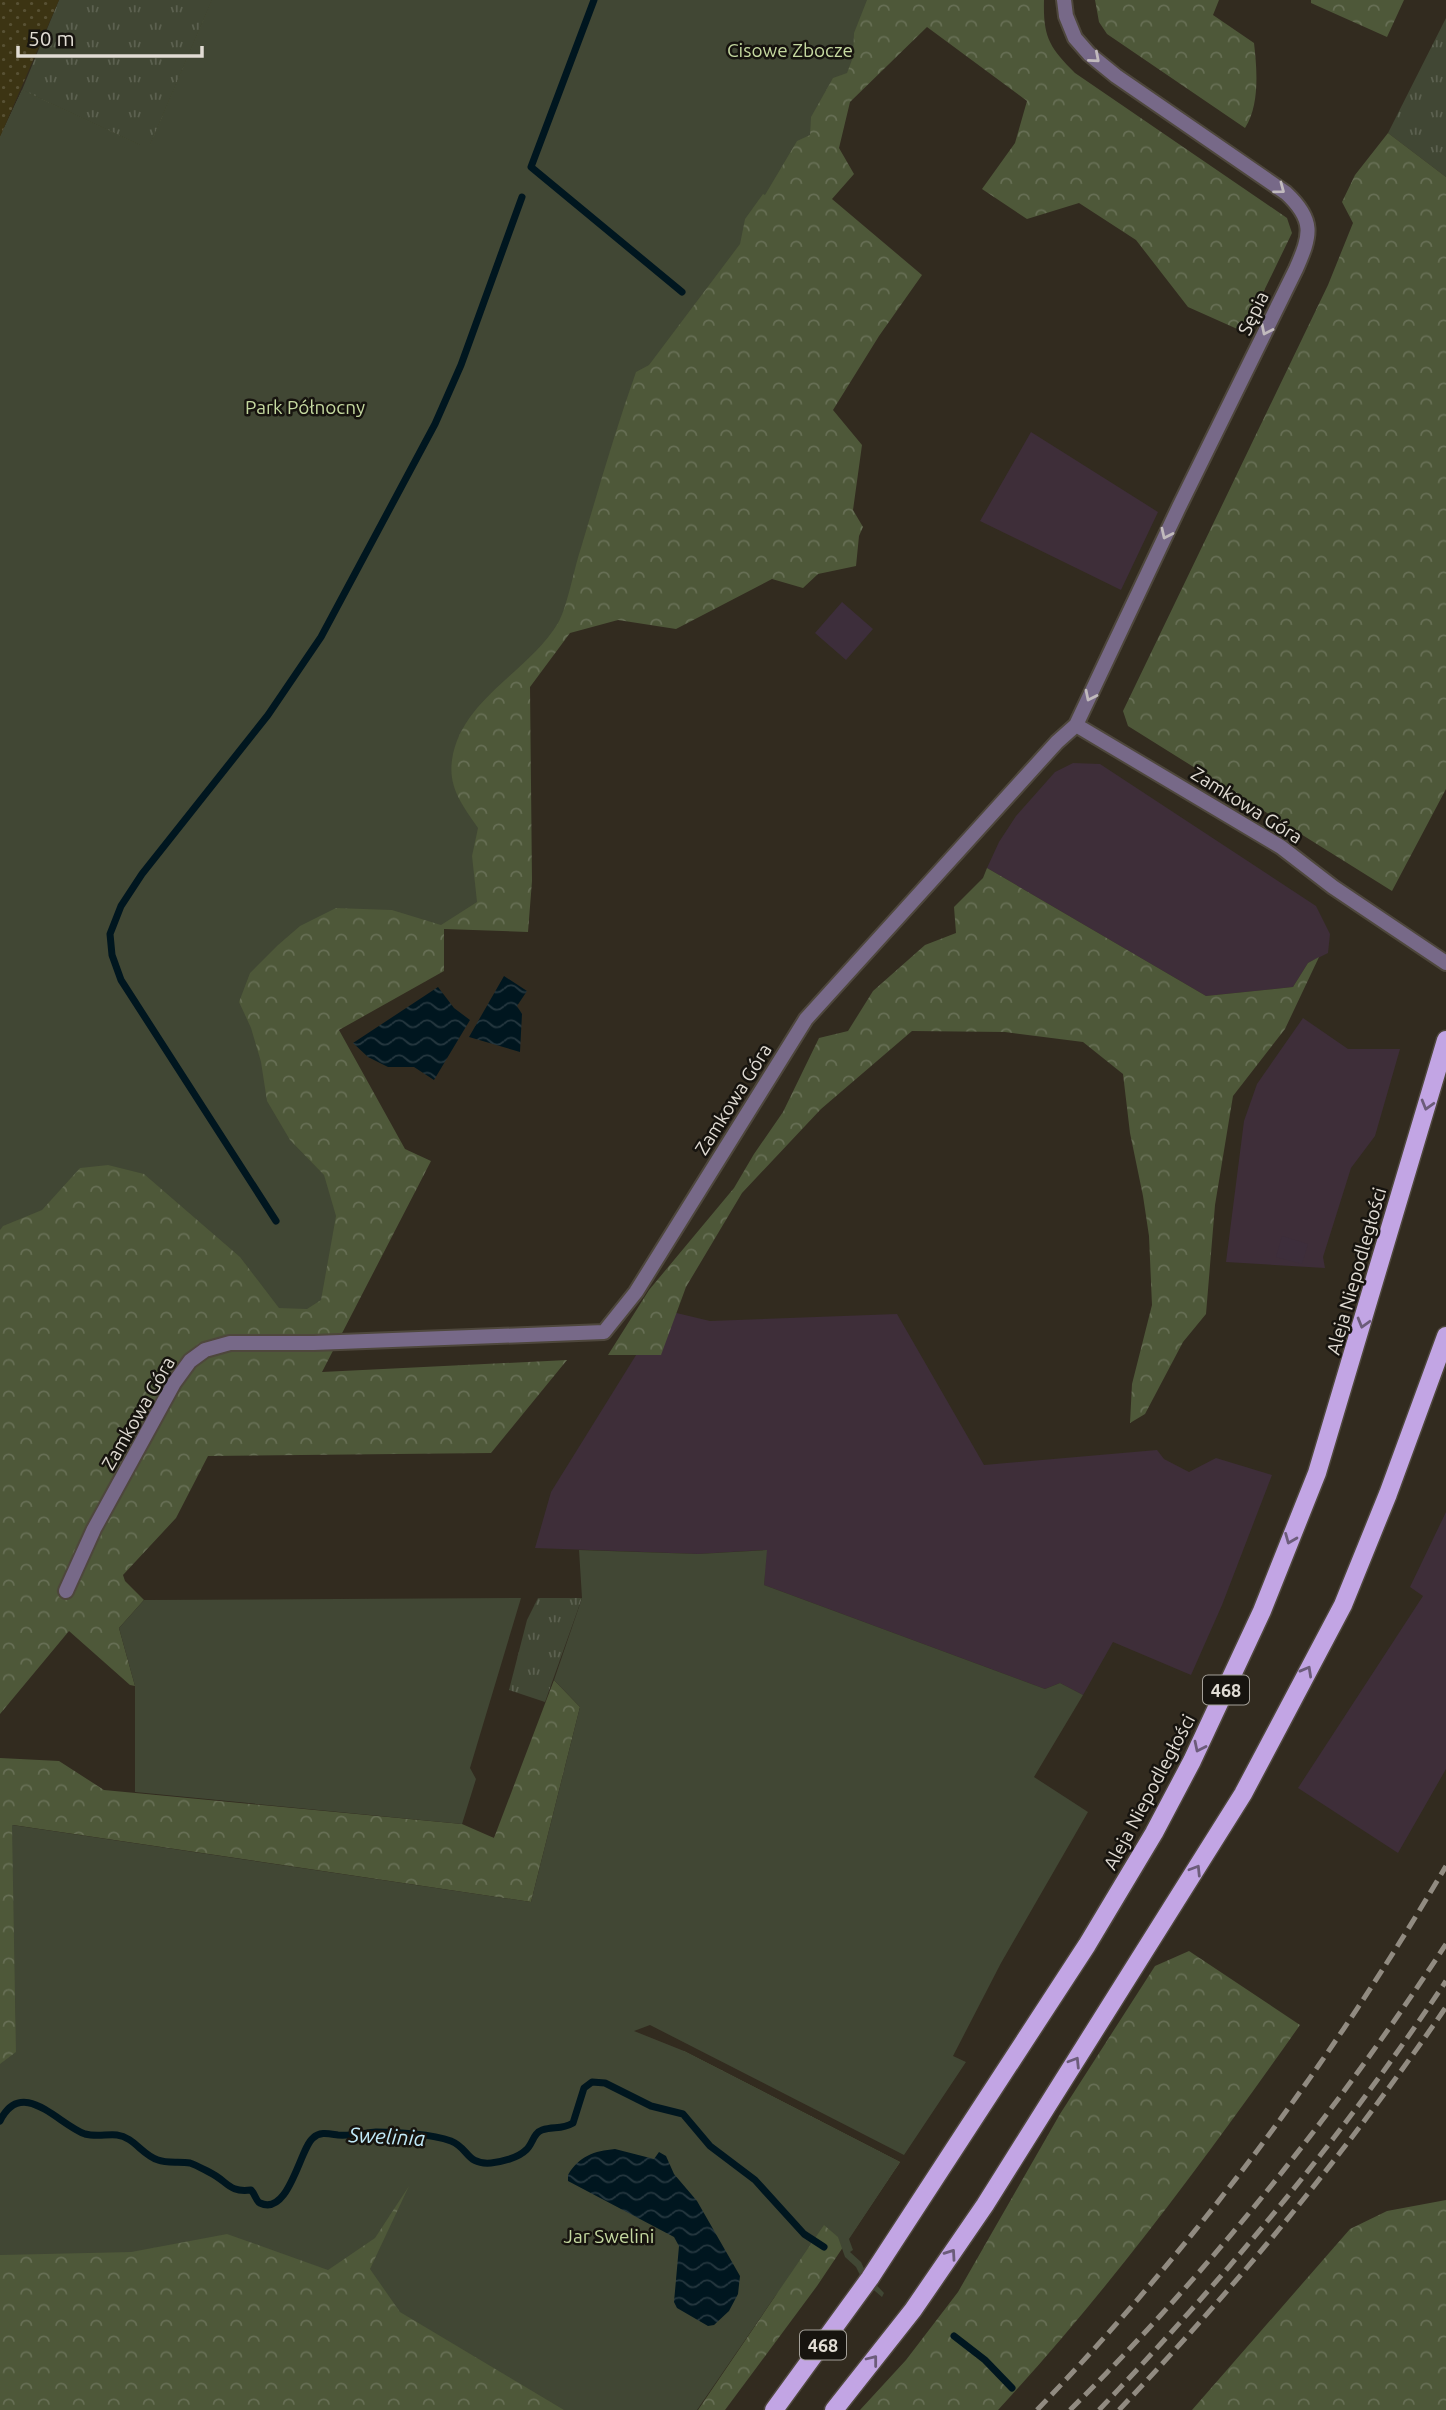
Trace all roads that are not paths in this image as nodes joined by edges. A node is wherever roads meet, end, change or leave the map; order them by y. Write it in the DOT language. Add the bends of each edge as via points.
graph roads {
  1 [pos="1064,0"];
  2 [pos="1076,725"];
  3 [pos="1446,962"];
  4 [pos="1446,1040"];
  5 [pos="1446,1336"];
  6 [pos="66,1591"];
  7 [pos="774,2410"];
  8 [pos="834,2410"];
  1 -- 2 [label="street, Sępia, one-way" via="1075,38 1088,54 1286,193 1299,205 1309,231 1296,269"];
  2 -- 3 [label="street, Zamkowa Góra" via="1281,847"];
  2 -- 6 [label="street, Zamkowa Góra" via="806,1019 636,1292 604,1332 230,1343 205,1350 174,1383 94,1529"];
  4 -- 7 [label="main road, Aleja Niepodległości / 468, one-way" via="1317,1473 1230,1682 1154,1833 1094,1934 870,2278"];
  8 -- 5 [label="main road, 468, one-way" via="913,2310 985,2205 1243,1794 1343,1605"];
}
